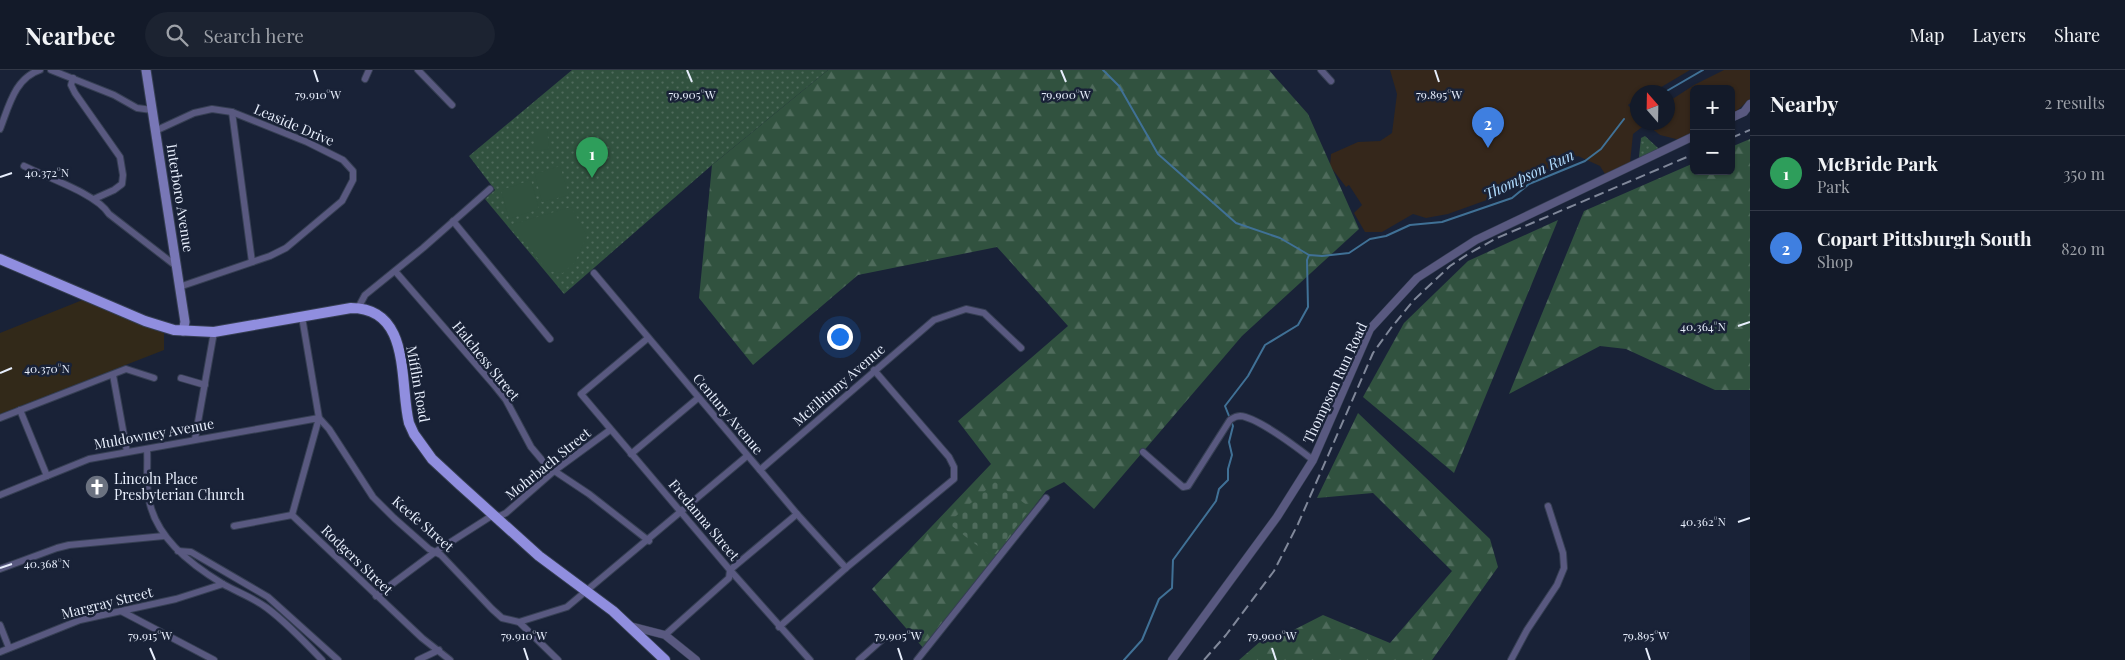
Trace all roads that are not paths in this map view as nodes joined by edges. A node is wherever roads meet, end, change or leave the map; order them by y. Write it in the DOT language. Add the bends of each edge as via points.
graph roads {
  1 [pos="40,70"];
  2 [pos="51,70"];
  3 [pos="146,70"];
  4 [pos="369,70"];
  5 [pos="418,70"];
  6 [pos="1321,70"];
  7 [pos="73,78"];
  8 [pos="365,78"];
  9 [pos="1331,81"];
  10 [pos="1750,104"];
  11 [pos="452,105"];
  12 [pos="152,110"];
  13 [pos="232,112"];
  14 [pos="1735,116"];
  15 [pos="0,129"];
  16 [pos="156,131"];
  17 [pos="1690,138"];
  18 [pos="24,166"];
  19 [pos="490,189"];
  20 [pos="94,199"];
  21 [pos="453,221"];
  22 [pos="0,259"];
  23 [pos="252,262"];
  24 [pos="176,266"];
  25 [pos="395,271"];
  26 [pos="594,273"];
  27 [pos="180,287"];
  28 [pos="358,308"];
  29 [pos="302,317"];
  30 [pos="183,331"];
  31 [pos="214,332"];
  32 [pos="648,338"];
  33 [pos="550,339"];
  34 [pos="1021,348"];
  35 [pos="874,370"];
  36 [pos="113,375"];
  37 [pos="154,378"];
  38 [pos="181,378"];
  39 [pos="205,385"];
  40 [pos="698,398"];
  41 [pos="20,410"];
  42 [pos="0,418"];
  43 [pos="319,418"];
  44 [pos="610,430"];
  45 [pos="195,440"];
  46 [pos="147,449"];
  47 [pos="127,452"];
  48 [pos="1143,452"];
  49 [pos="631,454"];
  50 [pos="747,456"];
  51 [pos="1313,460"];
  52 [pos="760,470"];
  53 [pos="554,472"];
  54 [pos="47,476"];
  55 [pos="0,495"];
  56 [pos="1046,498"];
  57 [pos="1548,506"];
  58 [pos="681,512"];
  59 [pos="797,514"];
  60 [pos="292,515"];
  61 [pos="493,515"];
  62 [pos="234,526"];
  63 [pos="164,536"];
  64 [pos="649,540"];
  65 [pos="177,551"];
  66 [pos="435,552"];
  67 [pos="846,568"];
  68 [pos="0,569"];
  69 [pos="730,570"];
  70 [pos="222,584"];
  71 [pos="587,592"];
  72 [pos="376,596"];
  73 [pos="121,611"];
  74 [pos="519,622"];
  75 [pos="0,625"];
  76 [pos="630,626"];
  77 [pos="779,627"];
  78 [pos="665,635"];
  79 [pos="885,637"];
  80 [pos="9,648"];
  81 [pos="439,650"];
  82 [pos="0,652"];
  83 [pos="214,660"];
  84 [pos="322,660"];
  85 [pos="338,660"];
  86 [pos="418,660"];
  87 [pos="450,660"];
  88 [pos="558,660"];
  89 [pos="665,660"];
  90 [pos="696,660"];
  91 [pos="810,660"];
  92 [pos="859,660"];
  93 [pos="917,660"];
  94 [pos="1172,660"];
  95 [pos="1511,660"];
  1 -- 15 [label="street" via="21,82"];
  2 -- 7 [label="street"];
  3 -- 12 [label="main road, Interboro Avenue"];
  4 -- 8 [label="street"];
  5 -- 11 [label="street"];
  6 -- 9 [label="street"];
  7 -- 12 [label="street" via="138,108"];
  7 -- 20 [label="street" via="71,85 75,93 120,157 122,184"];
  10 -- 14 [label="street"];
  12 -- 16 [label="main road, Interboro Avenue"];
  13 -- 16 [label="street, Leaside Drive" via="212,109 194,113"];
  13 -- 23 [label="street"];
  13 -- 23 [label="street, Leaside Drive" via="308,142 343,160 353,171 353,180 342,201 286,248"];
  16 -- 24 [label="main road, Interboro Avenue"];
  17 -- 51 [label="street, Thompson Run Road" via="1476,240 1417,278 1370,329"];
  18 -- 20 [label="street"];
  19 -- 21 [label="street"];
  20 -- 24 [label="street"];
  21 -- 25 [label="street"];
  21 -- 33 [label="street"];
  22 -- 30 [label="main road" via="146,321"];
  23 -- 27 [label="street, Leaside Drive"];
  24 -- 27 [label="main road, Interboro Avenue"];
  25 -- 28 [label="street" via="365,295"];
  25 -- 53 [label="street, Halchess Street" via="506,400 531,447"];
  26 -- 32 [label="street, Century Avenue"];
  27 -- 30 [label="main road, Interboro Avenue" via="185,322"];
  28 -- 29 [label="main road"];
  28 -- 61 [label="main road, Mifflin Road" via="371,311 384,320 396,339 407,414 414,434 432,459"];
  29 -- 31 [label="main road"];
  29 -- 43 [label="street, Keefe Street"];
  30 -- 31 [label="main road"];
  31 -- 39 [label="street"];
  32 -- 40 [label="street, Century Avenue"];
  32 -- 44 [label="street, Fredanna Street" via="581,394"];
  34 -- 35 [label="street, McElhinny Avenue" via="984,313 966,309 934,320"];
  35 -- 52 [label="street, McElhinny Avenue"];
  35 -- 67 [label="street" via="949,458 954,467 954,479"];
  36 -- 37 [label="street" via="126,369"];
  36 -- 41 [label="street"];
  36 -- 47 [label="street"];
  38 -- 39 [label="street"];
  39 -- 45 [label="street"];
  40 -- 49 [label="street"];
  40 -- 50 [label="street, Century Avenue"];
  41 -- 42 [label="street"];
  41 -- 54 [label="street"];
  43 -- 45 [label="street, Muldowney Avenue"];
  43 -- 60 [label="street"];
  43 -- 66 [label="street, Keefe Street" via="374,496 394,518"];
  44 -- 49 [label="street, Fredanna Street"];
  44 -- 53 [label="street, Mohrbach Street"];
  45 -- 46 [label="street, Muldowney Avenue"];
  46 -- 47 [label="street, Muldowney Avenue"];
  46 -- 63 [label="street" via="148,495"];
  47 -- 54 [label="street, Muldowney Avenue" via="89,459"];
  48 -- 51 [label="street" via="1188,486 1232,418 1242,416 1278,434"];
  49 -- 58 [label="street, Fredanna Street"];
  50 -- 52 [label="street, Century Avenue"];
  50 -- 58 [label="street"];
  51 -- 94 [label="street, Thompson Run Road" via="1277,517"];
  52 -- 59 [label="street, Century Avenue"];
  53 -- 61 [label="street, Mohrbach Street" via="506,514"];
  53 -- 64 [label="street, Halchess Street"];
  54 -- 55 [label="street, Muldowney Avenue"];
  56 -- 93 [label="street"];
  57 -- 95 [label="street" via="1563,553 1564,568"];
  58 -- 64 [label="street"];
  58 -- 69 [label="street, Fredanna Street"];
  59 -- 67 [label="street, Century Avenue"];
  59 -- 69 [label="street"];
  60 -- 62 [label="street"];
  60 -- 72 [label="street, Rodgers Street"];
  61 -- 66 [label="street, Mohrbach Street"];
  61 -- 71 [label="main road, Mifflin Road" via="538,556"];
  63 -- 65 [label="street"];
  63 -- 68 [label="street" via="69,545"];
  64 -- 71 [label="street"];
  65 -- 70 [label="street"];
  65 -- 85 [label="street" via="192,552 268,597"];
  66 -- 72 [label="street, Mohrbach Street"];
  66 -- 74 [label="street, Keefe Street" via="502,618"];
  67 -- 77 [label="street"];
  69 -- 77 [label="street, Fredanna Street"];
  69 -- 78 [label="street" via="729,578"];
  70 -- 73 [label="street, Margray Street" via="176,599"];
  70 -- 84 [label="street" via="266,607"];
  71 -- 74 [label="street" via="567,607"];
  71 -- 76 [label="main road, Mifflin Road"];
  72 -- 81 [label="street, Rodgers Street"];
  73 -- 80 [label="street, Margray Street" via="80,620"];
  73 -- 83 [label="street"];
  74 -- 88 [label="street, Keefe Street"];
  75 -- 80 [label="street"];
  76 -- 78 [label="street, Mifflin Road"];
  76 -- 89 [label="main road"];
  77 -- 91 [label="street, Fredanna Street"];
  78 -- 90 [label="street, Mifflin Road"];
  79 -- 92 [label="street"];
  80 -- 82 [label="street, Margray Street"];
  81 -- 86 [label="street"];
  81 -- 87 [label="street, Rodgers Street"];
}
